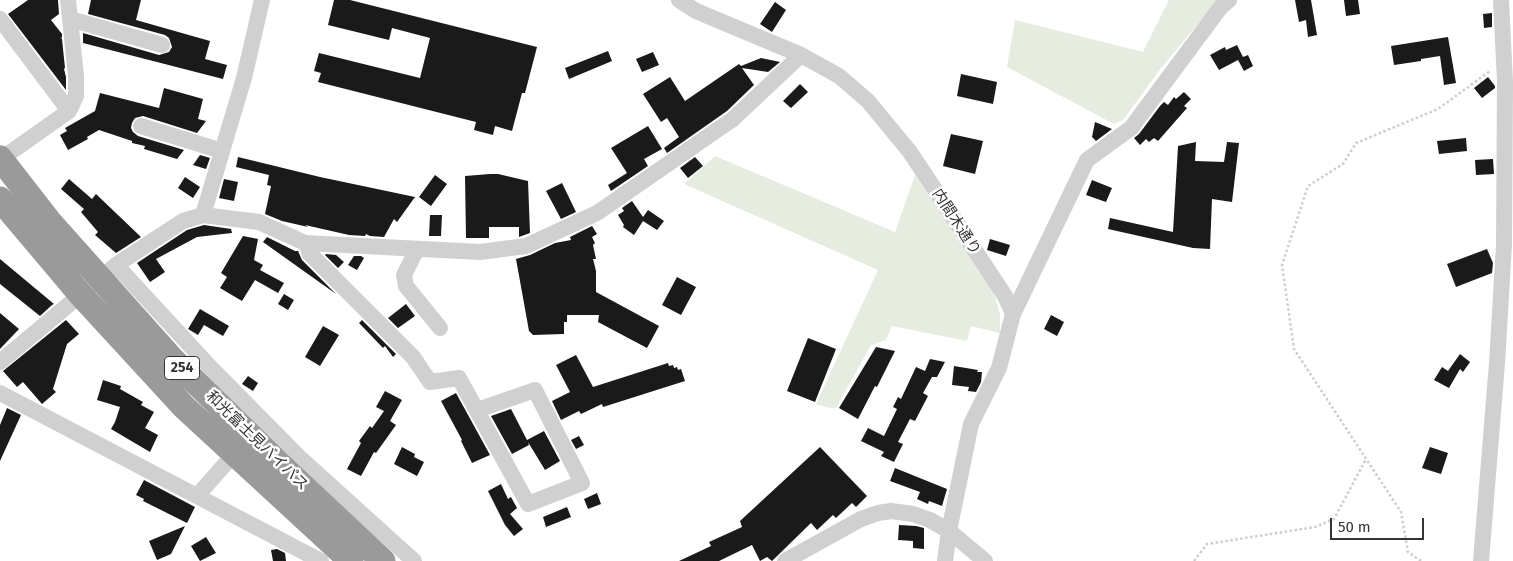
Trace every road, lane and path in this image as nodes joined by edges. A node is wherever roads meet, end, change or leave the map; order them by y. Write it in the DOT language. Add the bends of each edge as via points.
graph roads {
  1 [pos="68,0"];
  2 [pos="262,0"];
  3 [pos="679,0"];
  4 [pos="1229,0"];
  5 [pos="1501,0"];
  6 [pos="0,19"];
  7 [pos="70,19"];
  8 [pos="162,45"];
  9 [pos="801,56"];
  10 [pos="1504,61"];
  11 [pos="69,112"];
  12 [pos="141,126"];
  13 [pos="222,151"];
  14 [pos="1,158"];
  15 [pos="0,199"];
  16 [pos="203,215"];
  17 [pos="307,243"];
  18 [pos="417,249"];
  19 [pos="108,272"];
  20 [pos="80,294"];
  21 [pos="1012,314"];
  22 [pos="440,328"];
  23 [pos="0,362"];
  24 [pos="0,393"];
  25 [pos="477,410"];
  26 [pos="234,454"];
  27 [pos="1366,460"];
  28 [pos="197,496"];
  29 [pos="949,531"];
  30 [pos="322,561"];
  31 [pos="351,561"];
  32 [pos="383,561"];
  33 [pos="414,561"];
  34 [pos="785,561"];
  35 [pos="945,561"];
  36 [pos="985,561"];
  37 [pos="1194,561"];
  38 [pos="1421,561"];
  39 [pos="1480,561"];
  1 -- 7 [label="street"];
  2 -- 13 [label="street" via="244,78"];
  3 -- 9 [label="street, 内間木通り" via="696,11"];
  4 -- 21 [label="street" via="1131,128 1087,160"];
  5 -- 10 [label="street"];
  6 -- 11 [label="street"];
  7 -- 8 [label="street"];
  7 -- 11 [label="street" via="76,96"];
  9 -- 18 [label="street" via="733,119 597,214 526,246 480,252"];
  9 -- 21 [label="street, 内間木通り" via="839,76 868,101 910,152 1005,296"];
  10 -- 27 [label="path" via="1438,108 1356,143 1343,164 1308,186 1282,265 1294,349"];
  10 -- 39 [label="street" via="1504,244 1498,363"];
  11 -- 14 [label="street"];
  12 -- 13 [label="street"];
  13 -- 16 [label="street"];
  14 -- 19 [label="highway, 和光富士見バイパス / 254" via="49,221"];
  15 -- 20 [label="highway, 和光富士見バイパス / 254"];
  16 -- 17 [label="street" via="259,222"];
  16 -- 19 [label="street" via="183,221"];
  17 -- 18 [label="street"];
  17 -- 25 [label="street" via="309,253 413,357 430,382 459,378"];
  18 -- 22 [label="street" via="404,275 406,286"];
  19 -- 20 [label="street"];
  19 -- 32 [label="highway, 和光富士見バイパス / 254" via="173,360"];
  19 -- 33 [label="street" via="210,367 299,457"];
  20 -- 23 [label="street"];
  20 -- 26 [label="highway, 和光富士見バイパス / 254" via="184,407"];
  21 -- 29 [label="street" via="999,368 970,424"];
  24 -- 28 [label="street"];
  25 -- 25 [label="street" via="528,504 582,483 535,390"];
  26 -- 28 [label="street"];
  26 -- 31 [label="highway, 和光富士見バイパス / 254"];
  27 -- 37 [label="path" via="1334,519 1315,527 1207,544"];
  27 -- 38 [label="path" via="1401,512 1408,552"];
  28 -- 30 [label="street"];
  29 -- 34 [label="street" via="912,514 885,511 861,519"];
  29 -- 35 [label="street"];
  29 -- 36 [label="street"];
}
